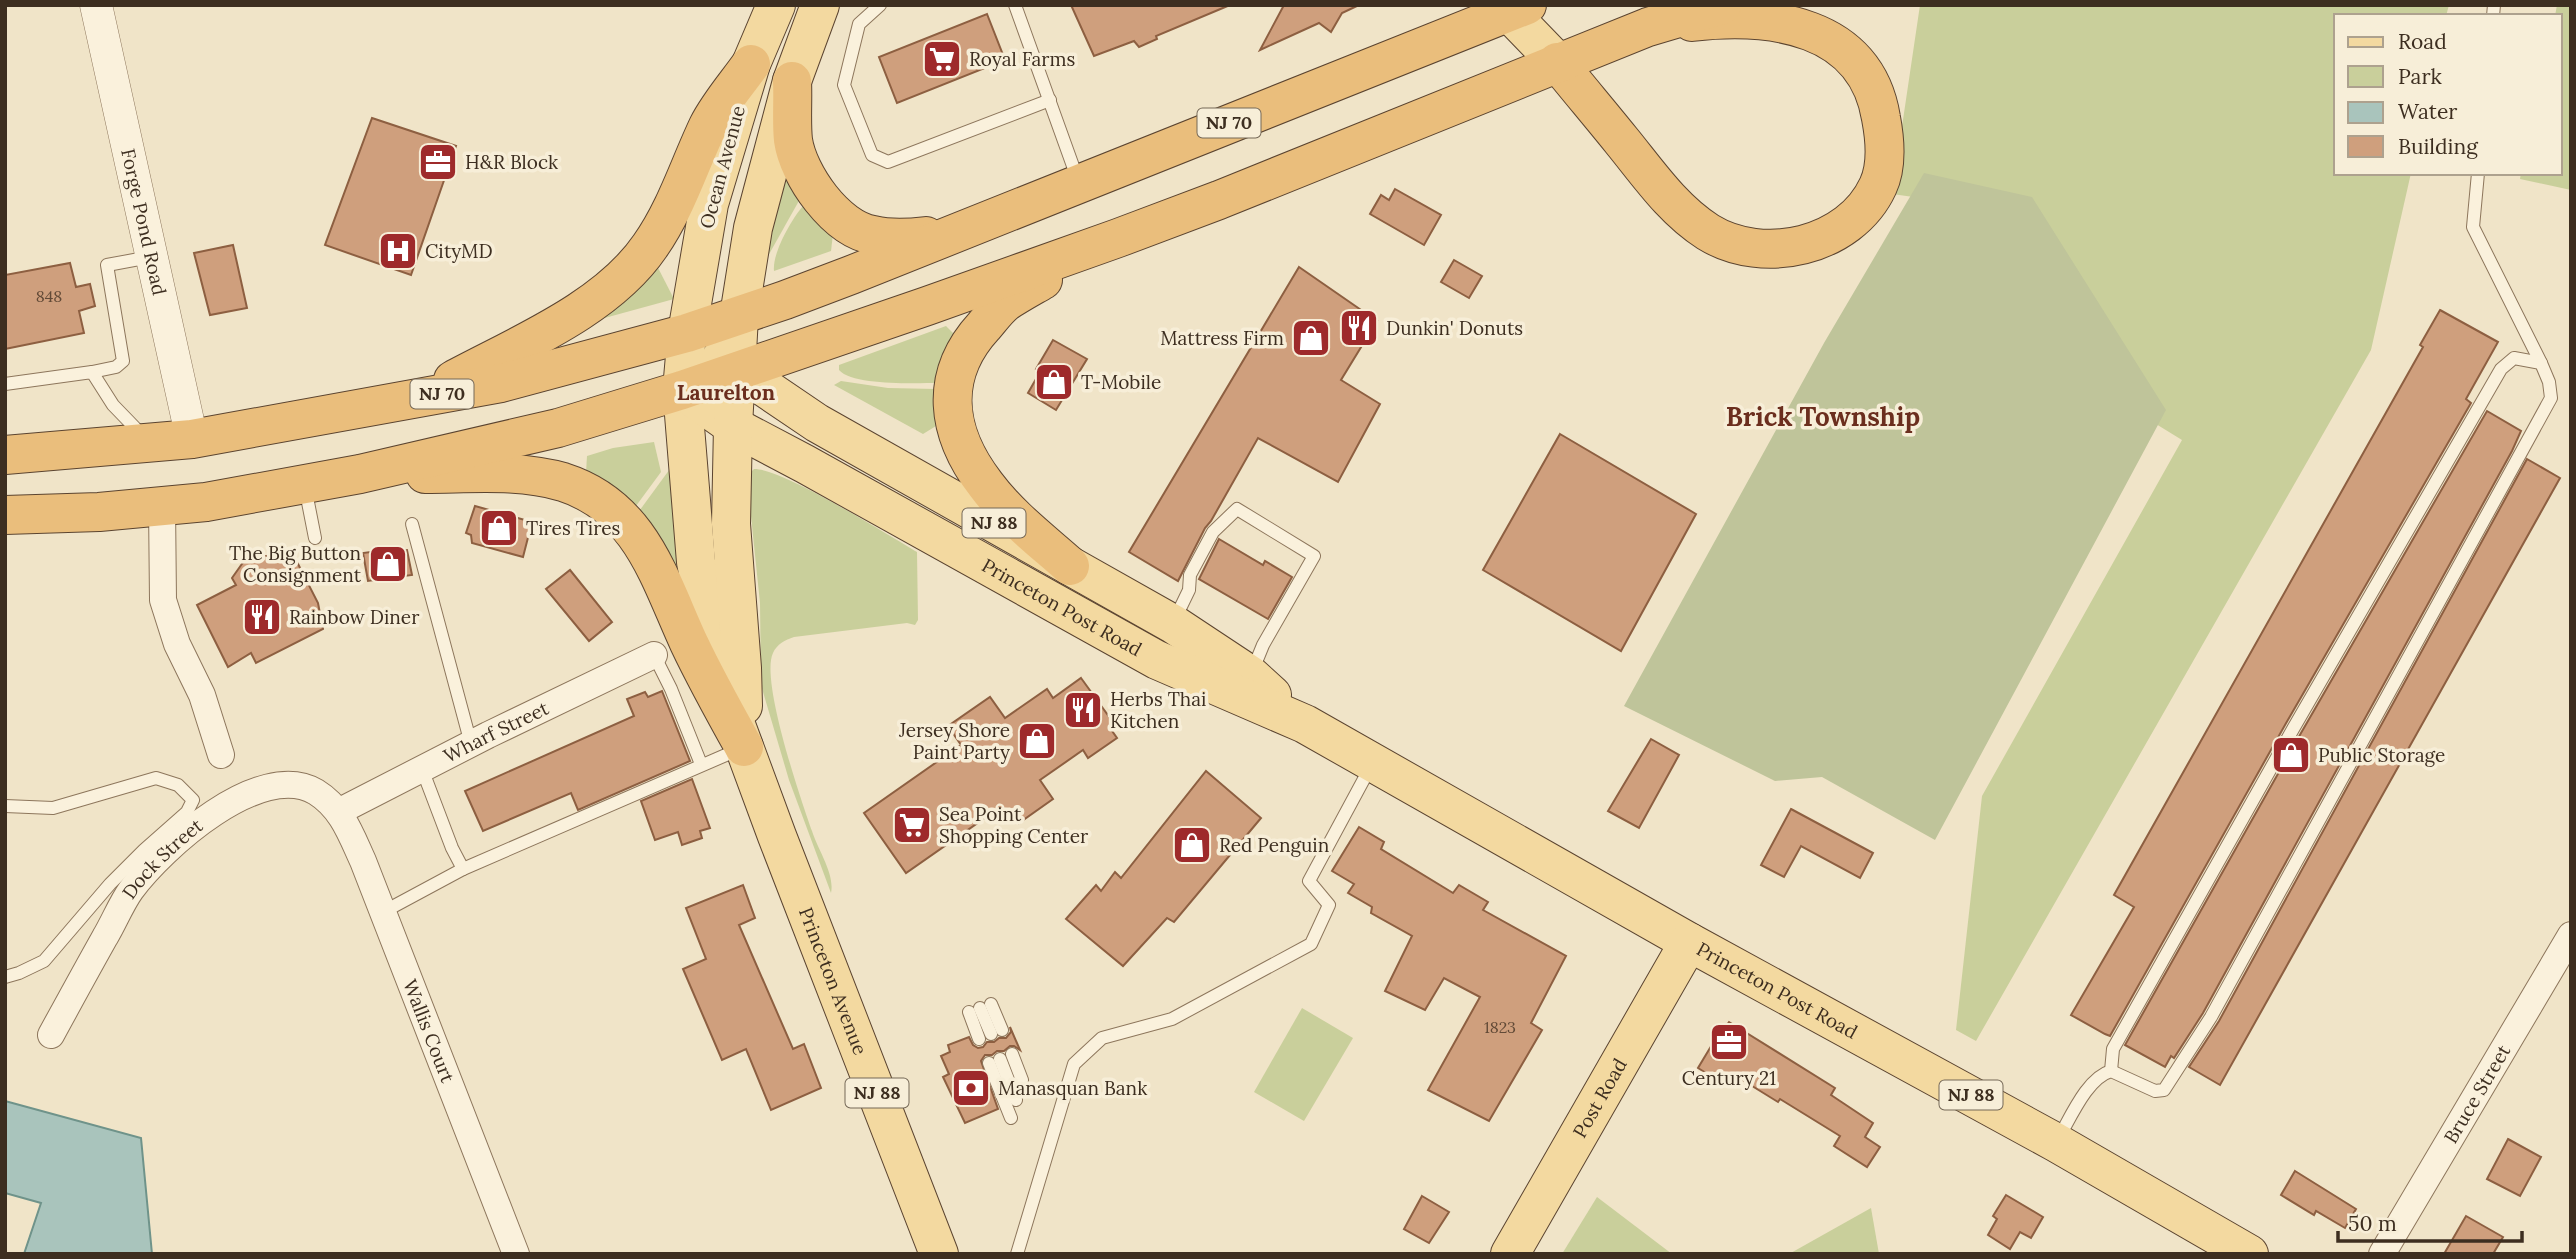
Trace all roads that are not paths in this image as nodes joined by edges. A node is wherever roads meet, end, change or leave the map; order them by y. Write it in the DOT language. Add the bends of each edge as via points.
graph roads {
  1 [pos="96,5"];
  2 [pos="776,5"];
  3 [pos="820,5"];
  4 [pos="880,5"];
  5 [pos="1015,5"];
  6 [pos="1722,5"];
  7 [pos="1512,8"];
  8 [pos="1648,27"];
  9 [pos="1557,62"];
  10 [pos="751,64"];
  11 [pos="792,81"];
  12 [pos="1050,100"];
  13 [pos="2478,175"];
  14 [pos="1079,183"];
  15 [pos="949,235"];
  16 [pos="1118,237"];
  17 [pos="151,256"];
  18 [pos="739,316"];
  19 [pos="687,333"];
  20 [pos="2541,362"];
  21 [pos="737,371"];
  22 [pos="92,372"];
  23 [pos="5,384"];
  24 [pos="682,390"];
  25 [pos="418,399"];
  26 [pos="733,426"];
  27 [pos="192,439"];
  28 [pos="150,443"];
  29 [pos="5,455"];
  30 [pos="360,474"];
  31 [pos="304,484"];
  32 [pos="162,505"];
  33 [pos="5,515"];
  34 [pos="412,524"];
  35 [pos="315,538"];
  36 [pos="1070,566"];
  37 [pos="1173,624"];
  38 [pos="654,655"];
  39 [pos="1250,675"];
  40 [pos="1305,724"];
  41 [pos="471,744"];
  42 [pos="744,747"];
  43 [pos="221,755"];
  44 [pos="1373,762"];
  45 [pos="701,764"];
  46 [pos="422,769"];
  47 [pos="5,806"];
  48 [pos="340,811"];
  49 [pos="463,869"];
  50 [pos="383,912"];
  51 [pos="2571,935"];
  52 [pos="1689,942"];
  53 [pos="5,977"];
  54 [pos="980,1008"];
  55 [pos="51,1035"];
  56 [pos="1000,1059"];
  57 [pos="2111,1071"];
  58 [pos="1022,1080"];
  59 [pos="1016,1100"];
  60 [pos="1011,1118"];
  61 [pos="2056,1142"];
  62 [pos="516,1254"];
  63 [pos="939,1254"];
  64 [pos="1017,1254"];
  65 [pos="1510,1254"];
  66 [pos="2249,1254"];
  67 [pos="2382,1254"];
  1 -- 17 [label="street, Forge Pond Road"];
  2 -- 10 [label="main road, Ocean Avenue / NJ 88"];
  3 -- 11 [label="main road"];
  4 -- 12 [label="lane" via="859,24 844,85 872,155 888,162"];
  5 -- 12 [label="lane"];
  6 -- 8 [label="highway"];
  7 -- 9 [label="main road"];
  7 -- 14 [label="highway, NJ 70"];
  8 -- 9 [label="highway"];
  8 -- 9 [label="highway" via="1722,19 1774,21 1817,33 1850,55 1879,103 1883,127 1879,186 1851,222 1836,233 1780,250 1745,246 1709,233 1664,195"];
  9 -- 16 [label="highway"];
  10 -- 19 [label="main road, Ocean Avenue / NJ 88" via="709,204"];
  10 -- 25 [label="highway" via="710,123 680,194 650,247 628,270 555,326"];
  11 -- 15 [label="highway" via="793,141 801,166 831,211 870,235"];
  11 -- 18 [label="main road" via="753,228"];
  12 -- 14 [label="lane"];
  13 -- 20 [label="lane" via="2473,227"];
  14 -- 15 [label="highway, NJ 70"];
  15 -- 18 [label="highway, NJ 70"];
  16 -- 21 [label="highway"];
  16 -- 36 [label="highway" via="1005,303 975,336 959,364 953,387 952,412 960,445 986,485"];
  17 -- 22 [label="lane" via="107,265 123,361"];
  17 -- 27 [label="street, Forge Pond Road"];
  18 -- 19 [label="highway, NJ 70"];
  18 -- 21 [label="main road, Princeton Avenue"];
  19 -- 21 [label="main road, Princeton Post Road"];
  19 -- 24 [label="main road, NJ 88"];
  19 -- 25 [label="highway, NJ 70" via="501,383"];
  20 -- 57 [label="lane" via="2514,358 2501,369 2113,1049"];
  20 -- 57 [label="lane" via="2551,398 2211,1017 2164,1090 2155,1091"];
  21 -- 24 [label="highway"];
  21 -- 26 [label="main road, Princeton Avenue"];
  21 -- 36 [label="main road, Princeton Post Road / NJ 88" via="817,423"];
  22 -- 23 [label="lane"];
  22 -- 28 [label="lane" via="113,405"];
  24 -- 26 [label="main road, Princeton Post Road"];
  24 -- 30 [label="highway" via="558,428"];
  24 -- 42 [label="main road, Princeton Avenue / NJ 88" via="698,574 719,679"];
  25 -- 27 [label="highway, NJ 70"];
  26 -- 40 [label="main road, Princeton Post Road" via="1157,660"];
  26 -- 42 [label="main road, Princeton Avenue" via="731,524"];
  27 -- 28 [label="highway, NJ 70"];
  28 -- 29 [label="highway, NJ 70"];
  30 -- 31 [label="highway"];
  30 -- 42 [label="highway" via="526,474 564,483 599,500 626,522 645,546 705,677"];
  31 -- 32 [label="highway"];
  31 -- 35 [label="lane"];
  32 -- 33 [label="highway"];
  32 -- 43 [label="street" via="163,600"];
  34 -- 41 [label="lane"];
  36 -- 37 [label="main road, Princeton Post Road / NJ 88"];
  37 -- 39 [label="main road, Princeton Post Road / NJ 88"];
  37 -- 39 [label="lane" via="1189,590 1190,575 1213,532 1237,509 1314,556"];
  38 -- 41 [label="street, Wharf Street"];
  38 -- 45 [label="lane"];
  39 -- 40 [label="main road, Princeton Post Road / NJ 88"];
  40 -- 44 [label="main road, Princeton Post Road / NJ 88"];
  41 -- 46 [label="street, Wharf Street"];
  42 -- 45 [label="lane"];
  42 -- 63 [label="main road, Princeton Avenue / NJ 88"];
  44 -- 52 [label="main road, Princeton Post Road / NJ 88"];
  44 -- 64 [label="lane" via="1309,881 1329,905 1311,944 1172,1019 1102,1038 1074,1064"];
  45 -- 49 [label="lane"];
  46 -- 48 [label="street, Wharf Street"];
  46 -- 49 [label="lane"];
  47 -- 53 [label="lane" via="53,808 156,778 178,785 192,800 187,812 110,884 44,961"];
  48 -- 50 [label="street, Wallis Court"];
  48 -- 55 [label="street, Dock Street" via="316,792 283,784 235,799 209,814 131,891"];
  49 -- 50 [label="lane"];
  50 -- 62 [label="street, Wallis Court"];
  51 -- 67 [label="street, Bruce Street"];
  52 -- 61 [label="main road, Princeton Post Road / NJ 88"];
  52 -- 65 [label="main road, Post Road"];
  54 -- 54 [label="lane" via="991,1034"];
  56 -- 58 [label="lane"];
  56 -- 59 [label="lane"];
  56 -- 60 [label="lane"];
  57 -- 61 [label="lane" via="2093,1081"];
  61 -- 66 [label="main road, Princeton Post Road / NJ 88"];
}
